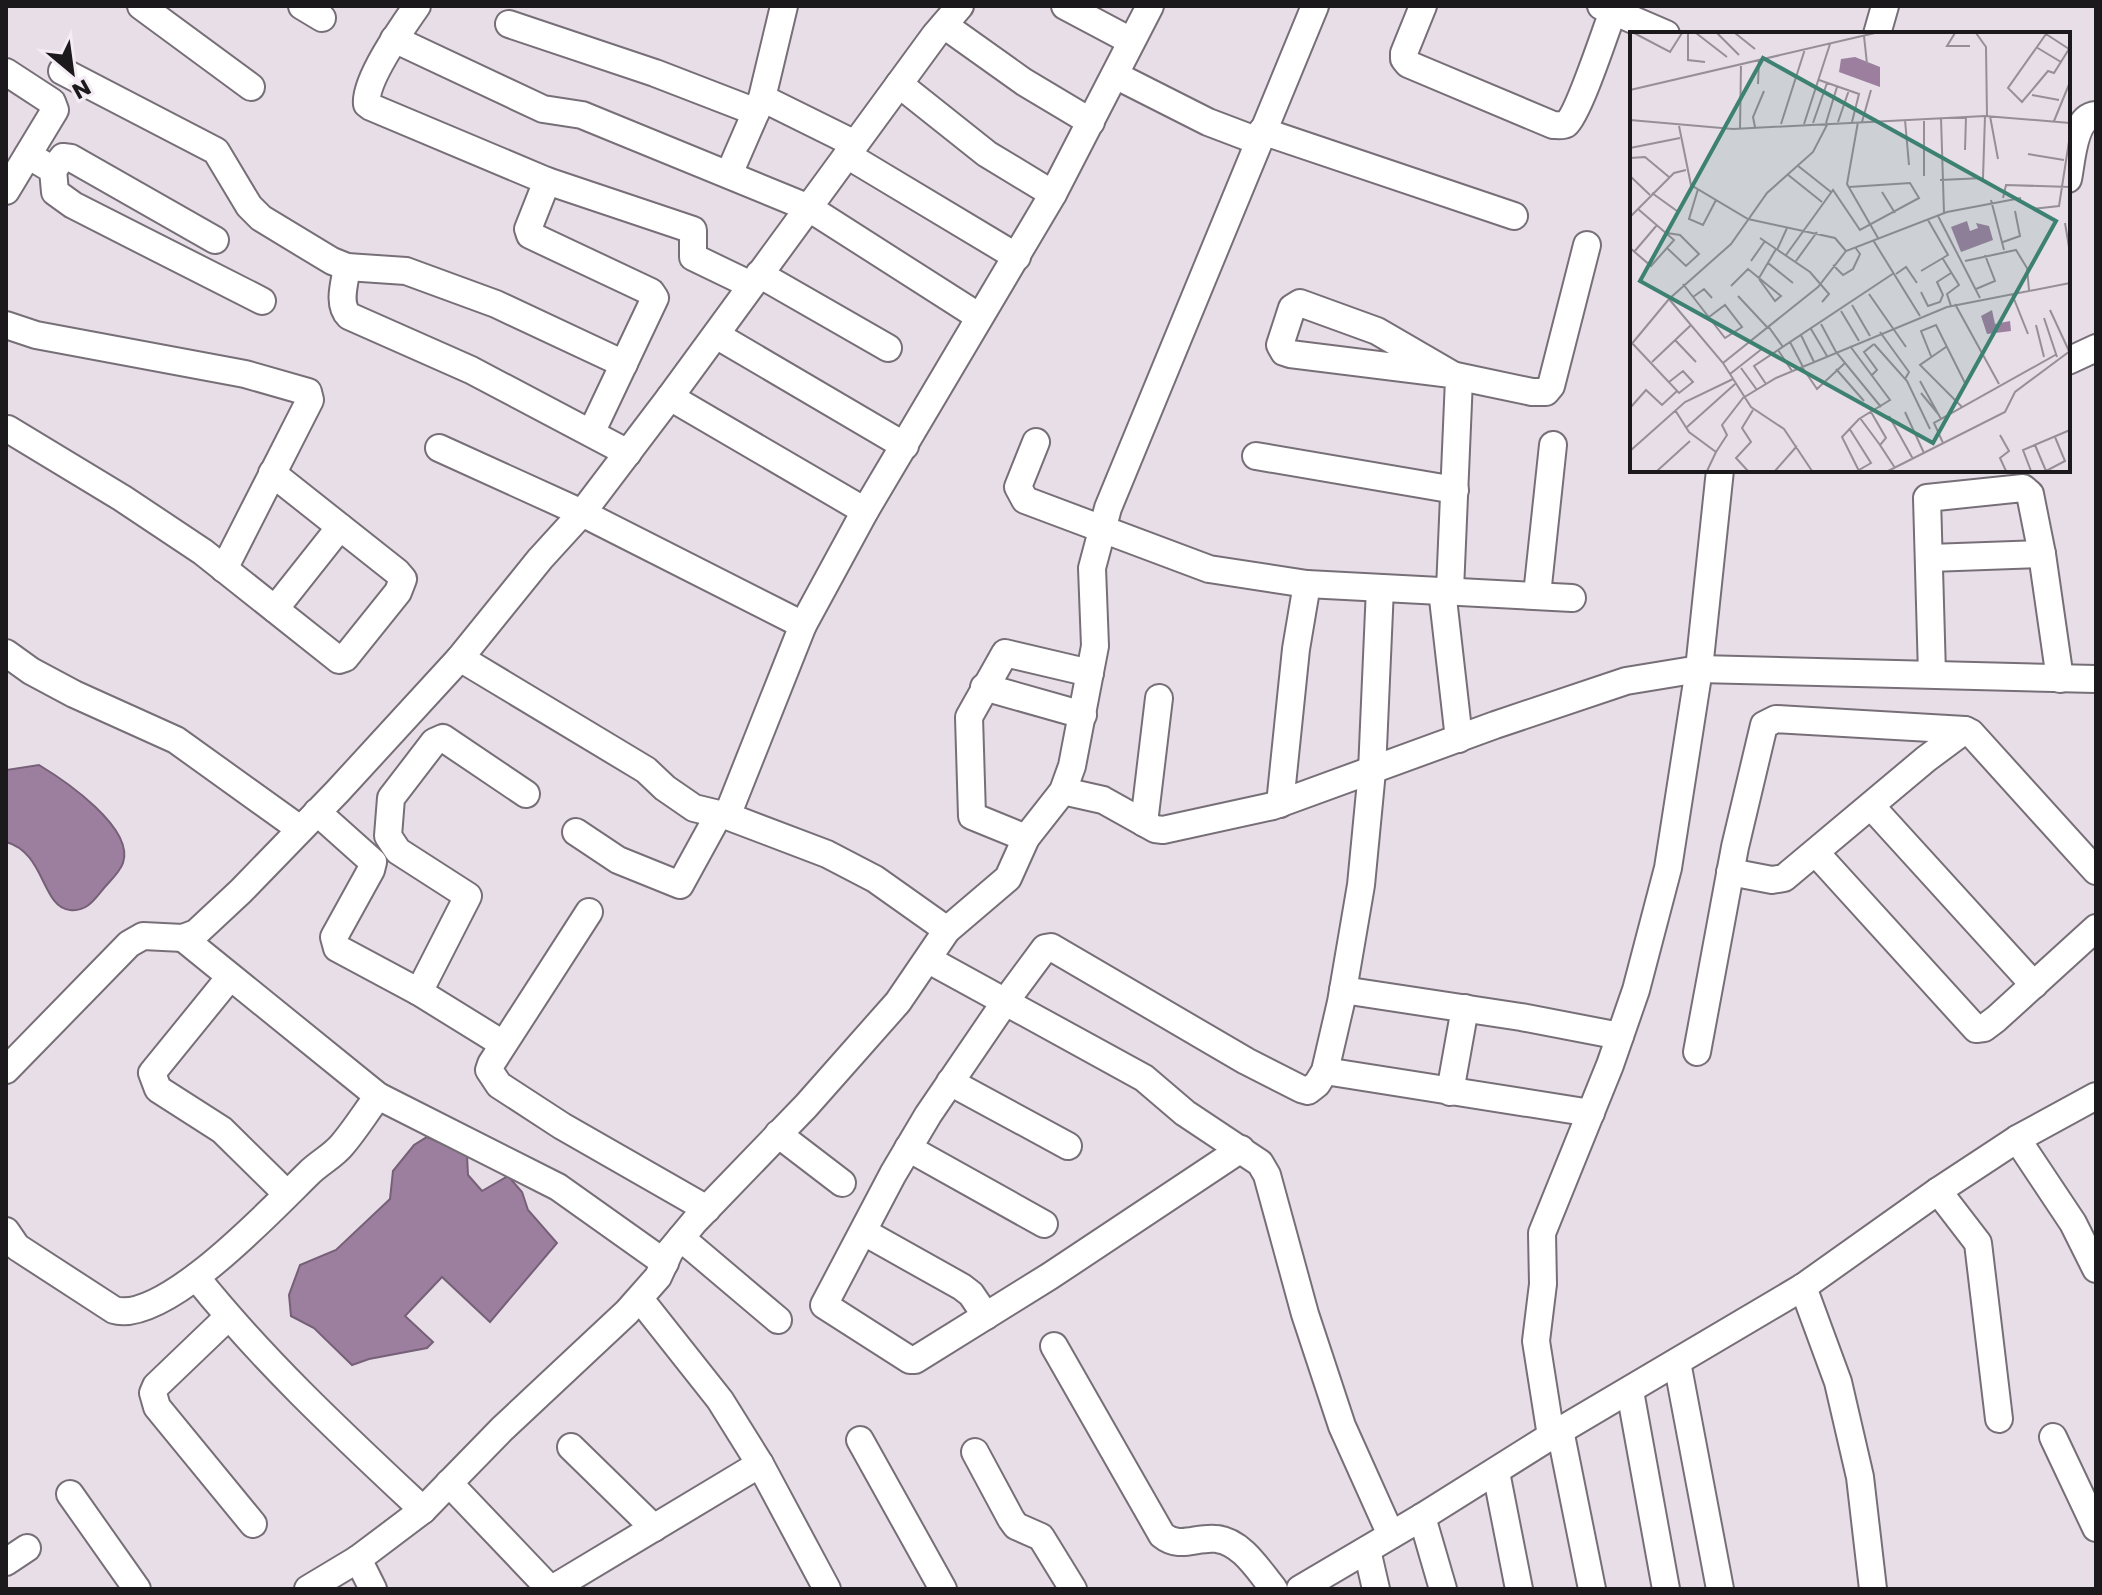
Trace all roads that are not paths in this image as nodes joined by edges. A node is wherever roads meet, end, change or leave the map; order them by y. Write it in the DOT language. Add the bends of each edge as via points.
graph roads {
  1 [pos="141,6"];
  2 [pos="417,6"];
  3 [pos="784,6"];
  4 [pos="1065,6"];
  5 [pos="1150,6"];
  6 [pos="1315,6"];
  7 [pos="1423,6"];
  8 [pos="1885,6"];
  9 [pos="1607,9"];
  10 [pos="945,14"];
  11 [pos="509,24"];
  12 [pos="1661,32"];
  13 [pos="1878,32"];
  14 [pos="394,39"];
  15 [pos="1131,41"];
  16 [pos="62,71"];
  17 [pos="6,72"];
  18 [pos="1115,75"];
  19 [pos="899,84"];
  20 [pos="251,87"];
  21 [pos="759,105"];
  22 [pos="2096,115"];
  23 [pos="1091,122"];
  24 [pos="1260,136"];
  25 [pos="851,150"];
  26 [pos="28,155"];
  27 [pos="53,170"];
  28 [pos="2070,170"];
  29 [pos="729,174"];
  30 [pos="547,181"];
  31 [pos="6,191"];
  32 [pos="1053,194"];
  33 [pos="809,208"];
  34 [pos="1514,216"];
  35 [pos="215,240"];
  36 [pos="1587,245"];
  37 [pos="1017,257"];
  38 [pos="347,267"];
  39 [pos="755,279"];
  40 [pos="262,301"];
  41 [pos="978,316"];
  42 [pos="6,325"];
  43 [pos="716,335"];
  44 [pos="2070,342"];
  45 [pos="2096,347"];
  46 [pos="888,348"];
  47 [pos="2070,360"];
  48 [pos="624,364"];
  49 [pos="1454,375"];
  50 [pos="670,397"];
  51 [pos="8,429"];
  52 [pos="591,433"];
  53 [pos="1036,442"];
  54 [pos="1553,445"];
  55 [pos="905,446"];
  56 [pos="439,448"];
  57 [pos="628,453"];
  58 [pos="1256,456"];
  59 [pos="1720,472"];
  60 [pos="272,473"];
  61 [pos="1455,490"];
  62 [pos="865,511"];
  63 [pos="582,513"];
  64 [pos="340,527"];
  65 [pos="1101,529"];
  66 [pos="2042,554"];
  67 [pos="1930,558"];
  68 [pos="224,569"];
  69 [pos="1307,584"];
  70 [pos="1380,588"];
  71 [pos="1446,590"];
  72 [pos="1537,595"];
  73 [pos="1572,598"];
  74 [pos="275,609"];
  75 [pos="803,625"];
  76 [pos="6,653"];
  77 [pos="460,658"];
  78 [pos="1699,669"];
  79 [pos="1090,673"];
  80 [pos="1932,674"];
  81 [pos="2060,679"];
  82 [pos="2096,679"];
  83 [pos="984,687"];
  84 [pos="1159,698"];
  85 [pos="1083,715"];
  86 [pos="1965,730"];
  87 [pos="1459,739"];
  88 [pos="1372,771"];
  89 [pos="1063,791"];
  90 [pos="526,794"];
  91 [pos="1280,804"];
  92 [pos="1871,806"];
  93 [pos="723,815"];
  94 [pos="309,821"];
  95 [pos="1144,823"];
  96 [pos="576,832"];
  97 [pos="1026,838"];
  98 [pos="1816,853"];
  99 [pos="2096,871"];
  100 [pos="1730,872"];
  101 [pos="589,912"];
  102 [pos="2096,928"];
  103 [pos="947,930"];
  104 [pos="183,938"];
  105 [pos="929,960"];
  106 [pos="230,977"];
  107 [pos="2034,985"];
  108 [pos="1343,990"];
  109 [pos="419,992"];
  110 [pos="1005,1002"];
  111 [pos="1465,1008"];
  112 [pos="1620,1036"];
  113 [pos="503,1044"];
  114 [pos="1697,1052"];
  115 [pos="10,1059"];
  116 [pos="1325,1071"];
  117 [pos="950,1082"];
  118 [pos="1450,1092"];
  119 [pos="378,1096"];
  120 [pos="2096,1096"];
  121 [pos="1591,1113"];
  122 [pos="778,1134"];
  123 [pos="2017,1139"];
  124 [pos="1068,1146"];
  125 [pos="908,1148"];
  126 [pos="1241,1149"];
  127 [pos="842,1183"];
  128 [pos="1938,1191"];
  129 [pos="287,1194"];
  130 [pos="707,1209"];
  131 [pos="1044,1224"];
  132 [pos="6,1231"];
  133 [pos="864,1232"];
  134 [pos="681,1238"];
  135 [pos="665,1263"];
  136 [pos="2096,1269"];
  137 [pos="196,1277"];
  138 [pos="1803,1287"];
  139 [pos="640,1299"];
  140 [pos="986,1316"];
  141 [pos="228,1317"];
  142 [pos="778,1320"];
  143 [pos="1054,1346"];
  144 [pos="1677,1362"];
  145 [pos="1630,1391"];
  146 [pos="1999,1419"];
  147 [pos="1555,1433"];
  148 [pos="2053,1437"];
  149 [pos="860,1440"];
  150 [pos="571,1447"];
  151 [pos="975,1452"];
  152 [pos="760,1464"];
  153 [pos="1496,1472"];
  154 [pos="449,1483"];
  155 [pos="70,1494"];
  156 [pos="423,1510"];
  157 [pos="1422,1517"];
  158 [pos="253,1524"];
  159 [pos="654,1528"];
  160 [pos="2096,1528"];
  161 [pos="1391,1535"];
  162 [pos="1367,1550"];
  163 [pos="358,1559"];
  164 [pos="137,1589"];
  165 [pos="308,1589"];
  166 [pos="373,1589"];
  167 [pos="551,1589"];
  168 [pos="827,1589"];
  169 [pos="943,1589"];
  170 [pos="1073,1589"];
  171 [pos="1274,1589"];
  172 [pos="1300,1589"];
  173 [pos="1376,1589"];
  174 [pos="1443,1589"];
  175 [pos="1519,1589"];
  176 [pos="1592,1589"];
  177 [pos="1666,1589"];
  178 [pos="1720,1589"];
  179 [pos="1873,1589"];
  1 -- 20 [label="street"];
  2 -- 14 [label="street"];
  3 -- 21 [label="street"];
  4 -- 15 [label="street"];
  5 -- 15 [label="street"];
  6 -- 24 [label="street"];
  7 -- 9 [label="street" via="1404,53 1408,64 1553,125 1566,124 1576,106"];
  8 -- 13 [label="street"];
  9 -- 12 [label="street"];
  10 -- 19 [label="street"];
  10 -- 23 [label="street" via="1024,82"];
  11 -- 21 [label="street"];
  14 -- 29 [label="street" via="543,109 582,115"];
  14 -- 30 [label="street" via="367,93 367,104"];
  15 -- 18 [label="street"];
  16 -- 38 [label="street" via="216,151 261,218"];
  17 -- 26 [label="street" via="55,106"];
  18 -- 23 [label="street"];
  18 -- 24 [label="street" via="1208,122"];
  19 -- 25 [label="street"];
  19 -- 32 [label="street" via="987,154"];
  21 -- 25 [label="street"];
  21 -- 29 [label="street"];
  22 -- 28 [label="street" via="2081,123"];
  23 -- 32 [label="street"];
  24 -- 34 [label="street"];
  24 -- 65 [label="street"];
  25 -- 33 [label="street"];
  25 -- 37 [label="street"];
  26 -- 27 [label="street"];
  26 -- 31 [label="street"];
  27 -- 35 [label="street" via="67,156"];
  27 -- 40 [label="street" via="53,190 65,200"];
  29 -- 33 [label="street"];
  30 -- 39 [label="street" via="693,230 693,257"];
  30 -- 48 [label="street" via="530,235 654,295"];
  32 -- 37 [label="street"];
  33 -- 39 [label="street"];
  33 -- 41 [label="street"];
  36 -- 49 [label="street" via="1546,392"];
  37 -- 41 [label="street"];
  38 -- 48 [label="street" via="406,271 496,304"];
  38 -- 52 [label="street" via="342,304 349,316 471,370"];
  39 -- 43 [label="street"];
  39 -- 46 [label="street"];
  41 -- 55 [label="street"];
  42 -- 60 [label="street" via="306,390 310,400"];
  43 -- 50 [label="street"];
  43 -- 55 [label="street"];
  44 -- 45 [label="street"];
  45 -- 47 [label="street"];
  48 -- 52 [label="street"];
  49 -- 49 [label="street" via="1290,354 1280,345 1292,308 1300,303 1377,331"];
  49 -- 61 [label="street" via="1459,383"];
  50 -- 57 [label="street"];
  50 -- 62 [label="street"];
  51 -- 68 [label="street" via="122,498"];
  52 -- 57 [label="street"];
  53 -- 65 [label="street" via="1018,487 1020,495"];
  54 -- 72 [label="street"];
  55 -- 62 [label="street"];
  56 -- 63 [label="street"];
  57 -- 63 [label="street"];
  58 -- 61 [label="street"];
  59 -- 78 [label="street"];
  60 -- 64 [label="street"];
  60 -- 68 [label="street"];
  61 -- 71 [label="street"];
  62 -- 75 [label="street"];
  63 -- 75 [label="street"];
  63 -- 77 [label="street"];
  64 -- 74 [label="street"];
  64 -- 74 [label="street" via="403,579 350,654 339,660"];
  65 -- 69 [label="street" via="1209,569"];
  65 -- 79 [label="street" via="1090,579 1095,646"];
  66 -- 67 [label="street"];
  66 -- 67 [label="street" via="2030,494 2023,488 1929,497"];
  66 -- 81 [label="street"];
  67 -- 80 [label="street"];
  68 -- 74 [label="street"];
  69 -- 70 [label="street"];
  69 -- 91 [label="street"];
  70 -- 71 [label="street"];
  70 -- 88 [label="street"];
  71 -- 72 [label="street"];
  71 -- 87 [label="street"];
  72 -- 73 [label="street"];
  75 -- 93 [label="street"];
  76 -- 94 [label="street" via="74,694 176,740"];
  77 -- 93 [label="street" via="646,770 694,808"];
  77 -- 94 [label="street"];
  78 -- 80 [label="street"];
  78 -- 87 [label="street" via="1626,681"];
  78 -- 112 [label="street" via="1668,868"];
  79 -- 83 [label="street" via="1005,653"];
  79 -- 85 [label="street"];
  80 -- 81 [label="street"];
  81 -- 82 [label="street"];
  83 -- 85 [label="street"];
  83 -- 97 [label="street" via="969,717 971,813"];
  84 -- 95 [label="street"];
  85 -- 89 [label="street"];
  86 -- 92 [label="street"];
  86 -- 99 [label="street"];
  86 -- 100 [label="street" via="1768,721"];
  87 -- 88 [label="street"];
  88 -- 91 [label="street"];
  88 -- 108 [label="street" via="1361,885"];
  89 -- 95 [label="street" via="1103,800"];
  89 -- 97 [label="street"];
  90 -- 109 [label="street" via="440,738 391,798 388,830 393,847 468,896"];
  91 -- 95 [label="street" via="1163,830"];
  92 -- 98 [label="street"];
  92 -- 107 [label="street"];
  93 -- 96 [label="street" via="680,885 618,860"];
  93 -- 103 [label="street" via="827,854 875,879"];
  94 -- 104 [label="street" via="219,912"];
  94 -- 109 [label="street" via="373,862 334,937 337,948"];
  97 -- 103 [label="street" via="1008,878"];
  98 -- 100 [label="street" via="1784,878"];
  98 -- 107 [label="street" via="1976,1029 1996,1019"];
  100 -- 114 [label="street"];
  101 -- 113 [label="street"];
  102 -- 107 [label="street"];
  103 -- 105 [label="street"];
  104 -- 106 [label="street"];
  104 -- 115 [label="street" via="143,936 129,944"];
  105 -- 110 [label="street"];
  105 -- 122 [label="street" via="898,1002"];
  106 -- 119 [label="street"];
  106 -- 129 [label="street" via="152,1077 158,1089 222,1130"];
  108 -- 111 [label="street"];
  108 -- 116 [label="street"];
  109 -- 113 [label="street"];
  110 -- 116 [label="street" via="1051,947 1301,1089 1313,1088"];
  110 -- 117 [label="street"];
  110 -- 126 [label="street" via="1144,1078 1185,1113"];
  111 -- 112 [label="street"];
  111 -- 118 [label="street"];
  112 -- 121 [label="street"];
  113 -- 130 [label="street" via="489,1070 499,1085"];
  116 -- 118 [label="street"];
  117 -- 124 [label="street"];
  117 -- 125 [label="street"];
  118 -- 121 [label="street"];
  119 -- 129 [label="street" via="342,1145"];
  119 -- 135 [label="street" via="558,1187"];
  120 -- 123 [label="street"];
  121 -- 147 [label="street" via="1542,1233 1536,1341"];
  122 -- 127 [label="street"];
  122 -- 130 [label="street"];
  123 -- 128 [label="street"];
  123 -- 136 [label="street" via="2073,1223"];
  125 -- 131 [label="street"];
  125 -- 133 [label="street"];
  126 -- 140 [label="street"];
  126 -- 161 [label="street" via="1267,1175 1342,1426"];
  128 -- 138 [label="street"];
  128 -- 146 [label="street" via="1978,1243"];
  129 -- 137 [label="street"];
  130 -- 134 [label="street"];
  132 -- 137 [label="street" via="35,1260 123,1313 147,1308"];
  133 -- 140 [label="street" via="962,1287"];
  133 -- 140 [label="street" via="824,1302 829,1311 913,1360"];
  134 -- 135 [label="street"];
  134 -- 142 [label="street"];
  135 -- 139 [label="street"];
  137 -- 141 [label="street"];
  138 -- 144 [label="street"];
  138 -- 179 [label="street" via="1838,1382 1860,1477"];
  139 -- 152 [label="street" via="720,1400"];
  139 -- 154 [label="street"];
  141 -- 156 [label="street"];
  141 -- 158 [label="street" via="156,1386 153,1399"];
  143 -- 171 [label="street" via="1162,1535 1177,1543 1221,1539 1243,1551"];
  144 -- 145 [label="street"];
  144 -- 178 [label="street"];
  145 -- 147 [label="street"];
  145 -- 177 [label="street"];
  147 -- 153 [label="street"];
  147 -- 176 [label="street"];
  148 -- 160 [label="street"];
  149 -- 169 [label="street"];
  150 -- 159 [label="street"];
  151 -- 170 [label="street" via="1016,1526 1041,1537"];
  152 -- 159 [label="street"];
  152 -- 168 [label="street"];
  153 -- 157 [label="street"];
  153 -- 175 [label="street"];
  154 -- 156 [label="street"];
  154 -- 167 [label="street"];
  155 -- 164 [label="street"];
  156 -- 163 [label="street"];
  157 -- 161 [label="street"];
  157 -- 174 [label="street"];
  159 -- 167 [label="street"];
  161 -- 162 [label="street"];
  162 -- 172 [label="street"];
  162 -- 173 [label="street"];
  163 -- 165 [label="street"];
  163 -- 166 [label="street"];
}
